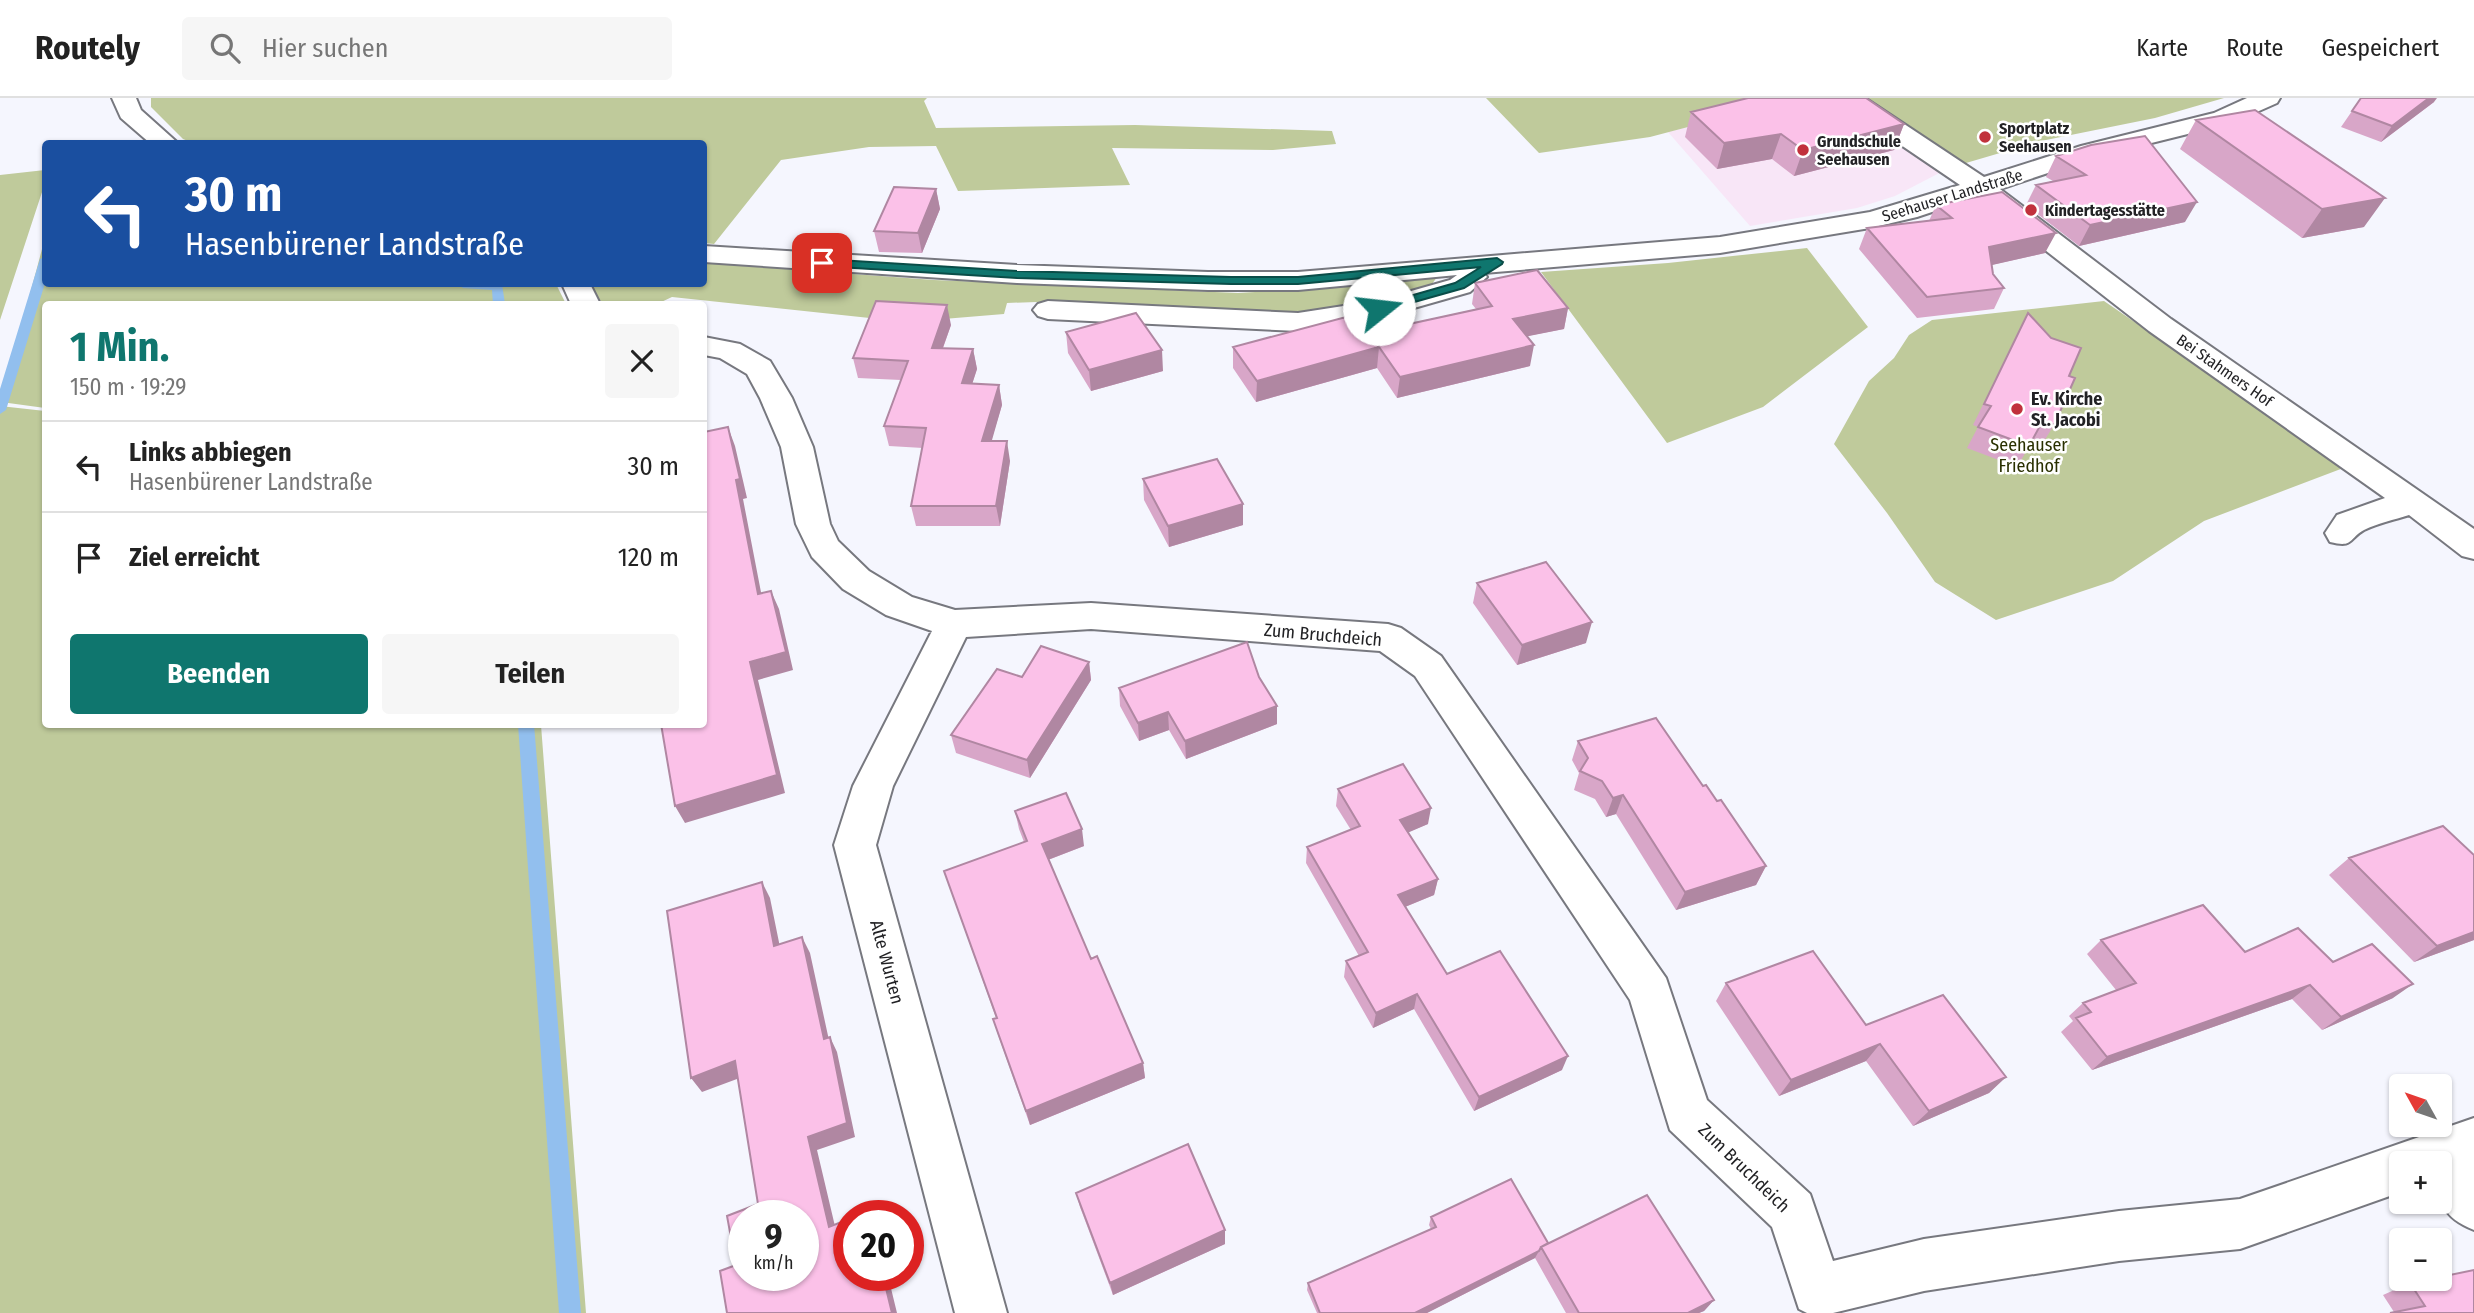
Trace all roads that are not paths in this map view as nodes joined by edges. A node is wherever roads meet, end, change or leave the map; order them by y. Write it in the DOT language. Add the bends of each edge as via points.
graph roads {
  1 [pos="124,98"];
  2 [pos="1848,98"];
  3 [pos="2268,98"];
  4 [pos="162,140"];
  5 [pos="1981,187"];
  6 [pos="707,254"];
  7 [pos="1497,262"];
  8 [pos="1048,310"];
  9 [pos="707,346"];
  10 [pos="2413,501"];
  11 [pos="2342,533"];
  12 [pos="2474,547"];
  13 [pos="954,624"];
  14 [pos="2389,1172"];
  15 [pos="2452,1180"];
  16 [pos="2474,1205"];
  17 [pos="1819,1302"];
  18 [pos="981,1313"];
  1 -- 4 [label="street" via="130,113"];
  2 -- 5 [label="street, Bei Stahmers Hof"];
  3 -- 5 [label="street, Seehauser Landstraße" via="2222,118 2090,151"];
  5 -- 7 [label="street, Seehauser Landstraße" via="1870,220 1720,245"];
  5 -- 10 [label="street, Bei Stahmers Hof" via="2160,325"];
  6 -- 7 [label="street, Seehauser Landstraße" via="1208,281 1298,281"];
  7 -- 8 [label="street" via="1460,286 1379,309 1298,322"];
  9 -- 13 [label="street, Zum Bruchdeich" via="729,351 759,368 797,447 813,524 824,548 856,580 899,606"];
  10 -- 11 [label="street" via="2349,523"];
  10 -- 12 [label="street, Bei Stahmers Hof"];
  13 -- 17 [label="street, Zum Bruchdeich" via="1091,616 1388,638 1428,666 1650,992 1687,1114 1792,1212"];
  13 -- 18 [label="street, Alte Wurten" via="873,786 855,845"];
  14 -- 17 [label="street, Zum Bruchdeich" via="2240,1224 2119,1236 1924,1265"];
  15 -- 16 [label="street, Zum Bruchdeich"];
}
